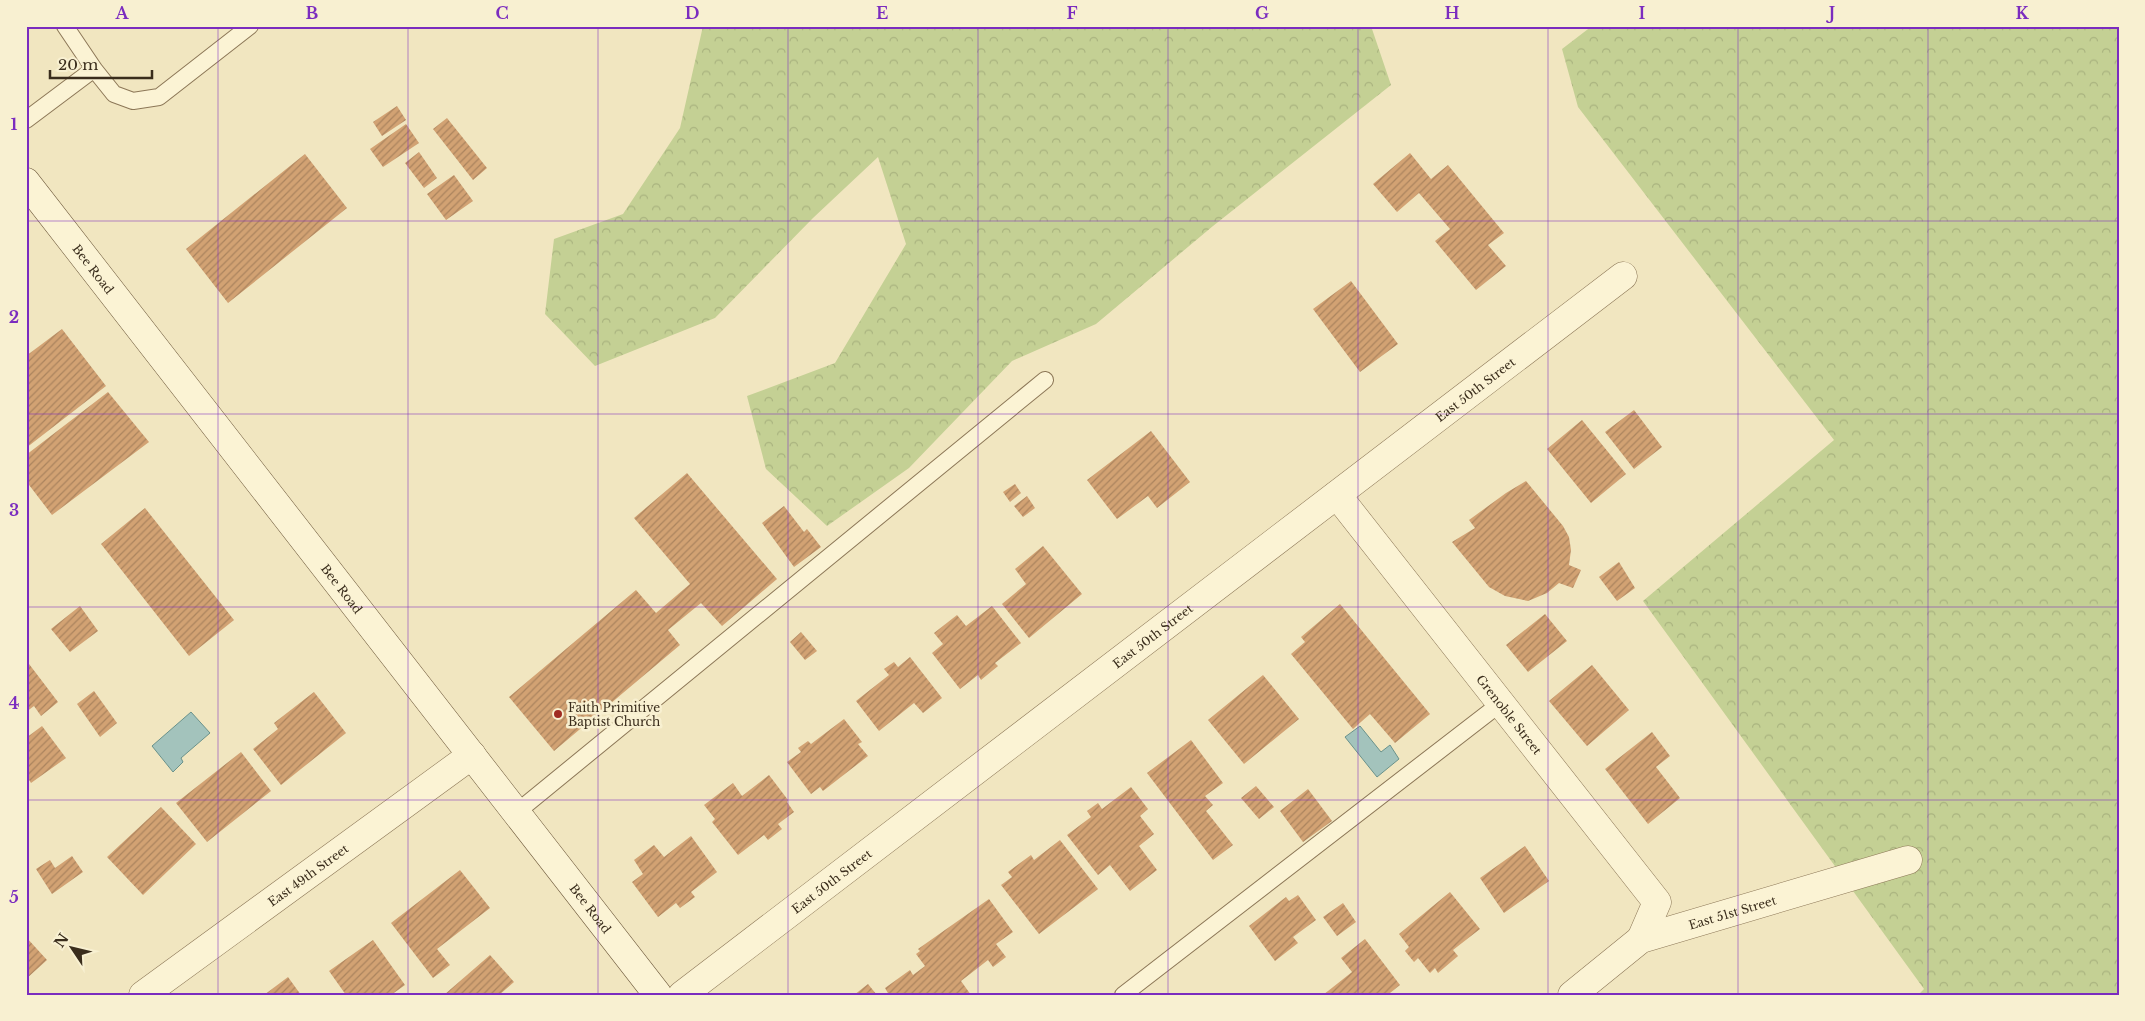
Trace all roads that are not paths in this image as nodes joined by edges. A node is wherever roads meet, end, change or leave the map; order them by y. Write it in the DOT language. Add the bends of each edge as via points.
graph roads {
  1 [pos="66,26"];
  2 [pos="250,26"];
  3 [pos="94,69"];
  4 [pos="26,120"];
  5 [pos="26,182"];
  6 [pos="1623,276"];
  7 [pos="1045,380"];
  8 [pos="1337,495"];
  9 [pos="1501,703"];
  10 [pos="472,754"];
  11 [pos="517,812"];
  12 [pos="1908,860"];
  13 [pos="1641,939"];
  14 [pos="143,995"];
  15 [pos="658,995"];
  16 [pos="682,995"];
  17 [pos="1123,995"];
  18 [pos="1572,995"];
  1 -- 3 [label="lane"];
  2 -- 3 [label="lane" via="159,97 133,101 114,94"];
  3 -- 4 [label="lane"];
  5 -- 10 [label="street, Bee Road"];
  6 -- 8 [label="street, East 50th Street"];
  7 -- 11 [label="lane"];
  8 -- 9 [label="street, Grenoble Street"];
  8 -- 16 [label="street, East 50th Street"];
  9 -- 13 [label="street, Grenoble Street" via="1656,902"];
  9 -- 17 [label="lane"];
  10 -- 11 [label="street, Bee Road"];
  10 -- 14 [label="street, East 49th Street"];
  11 -- 15 [label="street, Bee Road"];
  12 -- 13 [label="street, East 51st Street"];
  13 -- 18 [label="street, East 51st Street"];
}
